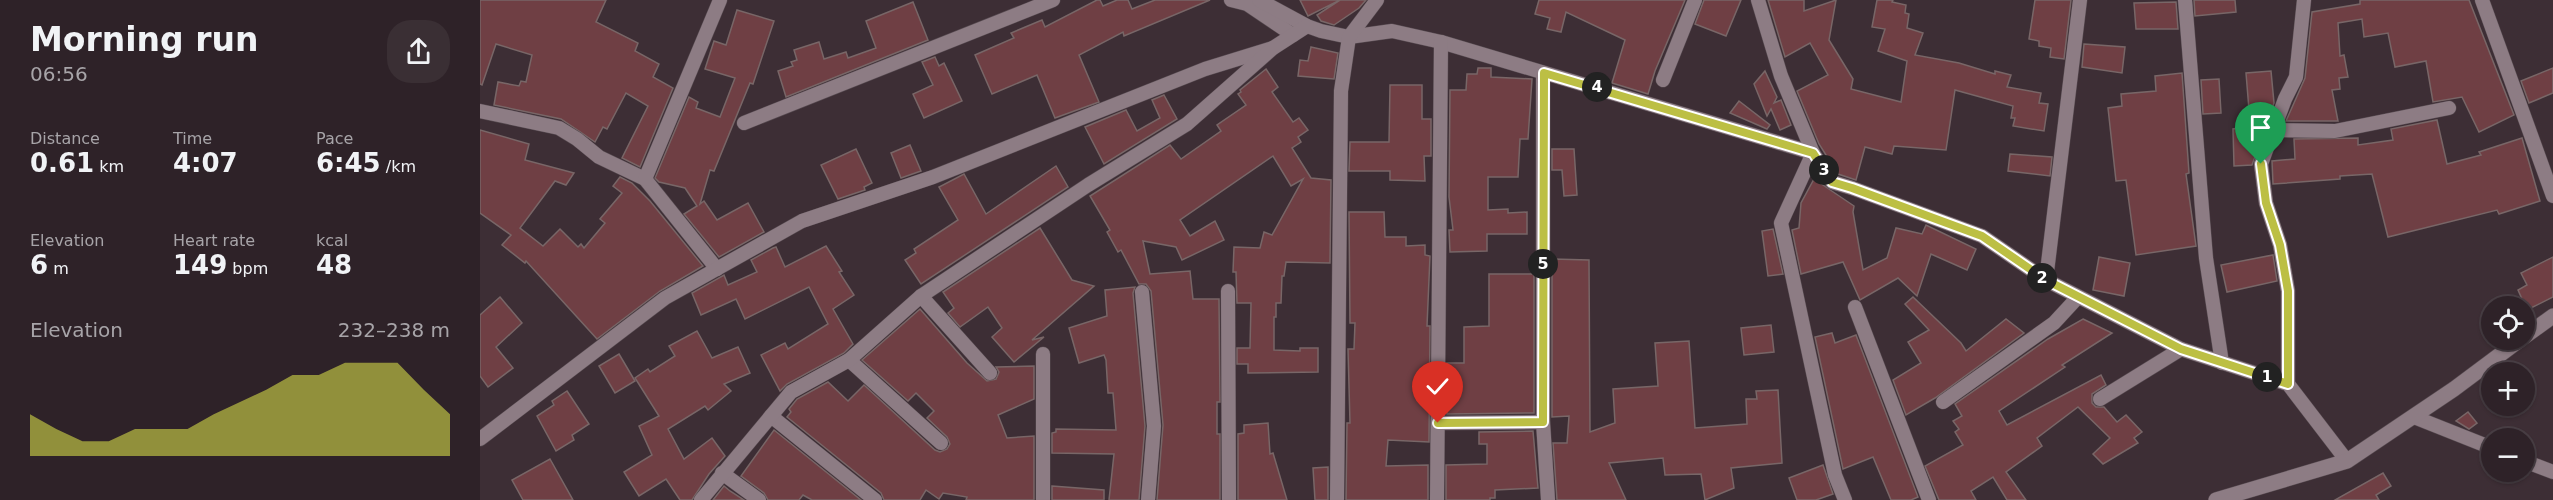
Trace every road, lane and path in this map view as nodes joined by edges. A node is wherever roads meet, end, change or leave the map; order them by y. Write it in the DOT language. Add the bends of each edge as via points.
graph roads {
  1 [pos="720,0"];
  2 [pos="1053,0"];
  3 [pos="1231,0"];
  4 [pos="1259,0"];
  5 [pos="1695,0"];
  6 [pos="1758,0"];
  7 [pos="2080,0"];
  8 [pos="2185,0"];
  9 [pos="2304,0"];
  10 [pos="2482,0"];
  11 [pos="1373,2"];
  12 [pos="1307,26"];
  13 [pos="1293,35"];
  14 [pos="1349,37"];
  15 [pos="1441,42"];
  16 [pos="1273,48"];
  17 [pos="1544,73"];
  18 [pos="1663,80"];
  19 [pos="2449,108"];
  20 [pos="480,111"];
  21 [pos="744,123"];
  22 [pos="2273,130"];
  23 [pos="1813,153"];
  24 [pos="645,178"];
  25 [pos="2553,196"];
  26 [pos="717,268"];
  27 [pos="2046,280"];
  28 [pos="1228,291"];
  29 [pos="1142,292"];
  30 [pos="921,296"];
  31 [pos="2078,297"];
  32 [pos="1855,307"];
  33 [pos="2553,316"];
  34 [pos="2535,329"];
  35 [pos="2181,349"];
  36 [pos="2506,350"];
  37 [pos="1043,354"];
  38 [pos="849,360"];
  39 [pos="2222,363"];
  40 [pos="990,373"];
  41 [pos="2288,384"];
  42 [pos="2100,399"];
  43 [pos="1943,402"];
  44 [pos="771,416"];
  45 [pos="2414,417"];
  46 [pos="1543,422"];
  47 [pos="1438,423"];
  48 [pos="480,439"];
  49 [pos="941,443"];
  50 [pos="2481,444"];
  51 [pos="2347,461"];
  52 [pos="2535,465"];
  53 [pos="2553,472"];
  54 [pos="722,473"];
  55 [pos="1337,499"];
  56 [pos="700,500"];
  57 [pos="759,500"];
  58 [pos="875,500"];
  59 [pos="1043,500"];
  60 [pos="1148,500"];
  61 [pos="1228,500"];
  62 [pos="1437,500"];
  63 [pos="1548,500"];
  64 [pos="1845,500"];
  65 [pos="1929,500"];
  66 [pos="2216,500"];
  1 -- 24 [label="street"];
  2 -- 21 [label="street"];
  3 -- 13 [label="street" via="1247,4"];
  4 -- 12 [label="street"];
  5 -- 18 [label="street"];
  6 -- 23 [label="street" via="1780,76"];
  7 -- 27 [label="street"];
  8 -- 39 [label="street" via="2206,258"];
  9 -- 22 [label="street" via="2296,77"];
  10 -- 25 [label="street"];
  11 -- 14 [label="street"];
  12 -- 13 [label="street"];
  12 -- 14 [label="street"];
  13 -- 16 [label="street"];
  14 -- 15 [label="street" via="1392,31"];
  14 -- 55 [label="street" via="1341,91"];
  15 -- 17 [label="street"];
  15 -- 47 [label="street"];
  16 -- 26 [label="street" via="1205,69 933,177 802,221"];
  16 -- 30 [label="street" via="1187,124"];
  17 -- 23 [label="street"];
  17 -- 46 [label="street"];
  19 -- 22 [label="street" via="2335,131"];
  20 -- 24 [label="street" via="559,128 598,157"];
  22 -- 41 [label="street" via="2261,164 2266,203 2280,245 2288,291"];
  23 -- 27 [label="street" via="1832,182 1982,236"];
  23 -- 64 [label="street" via="1781,223 1836,475"];
  24 -- 26 [label="street"];
  26 -- 48 [label="street" via="665,298"];
  27 -- 31 [label="street"];
  28 -- 61 [label="street"];
  29 -- 60 [label="street" via="1154,426"];
  30 -- 38 [label="street"];
  30 -- 40 [label="street"];
  31 -- 35 [label="street"];
  31 -- 43 [label="street" via="2054,323"];
  32 -- 65 [label="street"];
  33 -- 34 [label="street"];
  35 -- 39 [label="street"];
  35 -- 42 [label="street"];
  36 -- 45 [label="street"];
  37 -- 59 [label="street"];
  38 -- 44 [label="street" via="791,392"];
  38 -- 49 [label="street"];
  39 -- 41 [label="street"];
  41 -- 51 [label="street"];
  44 -- 54 [label="street"];
  44 -- 58 [label="street"];
  45 -- 50 [label="street"];
  45 -- 51 [label="street"];
  46 -- 47 [label="street"];
  46 -- 63 [label="street"];
  47 -- 62 [label="street"];
  51 -- 66 [label="street"];
  52 -- 53 [label="street"];
  54 -- 56 [label="street"];
  54 -- 57 [label="street"];
}
